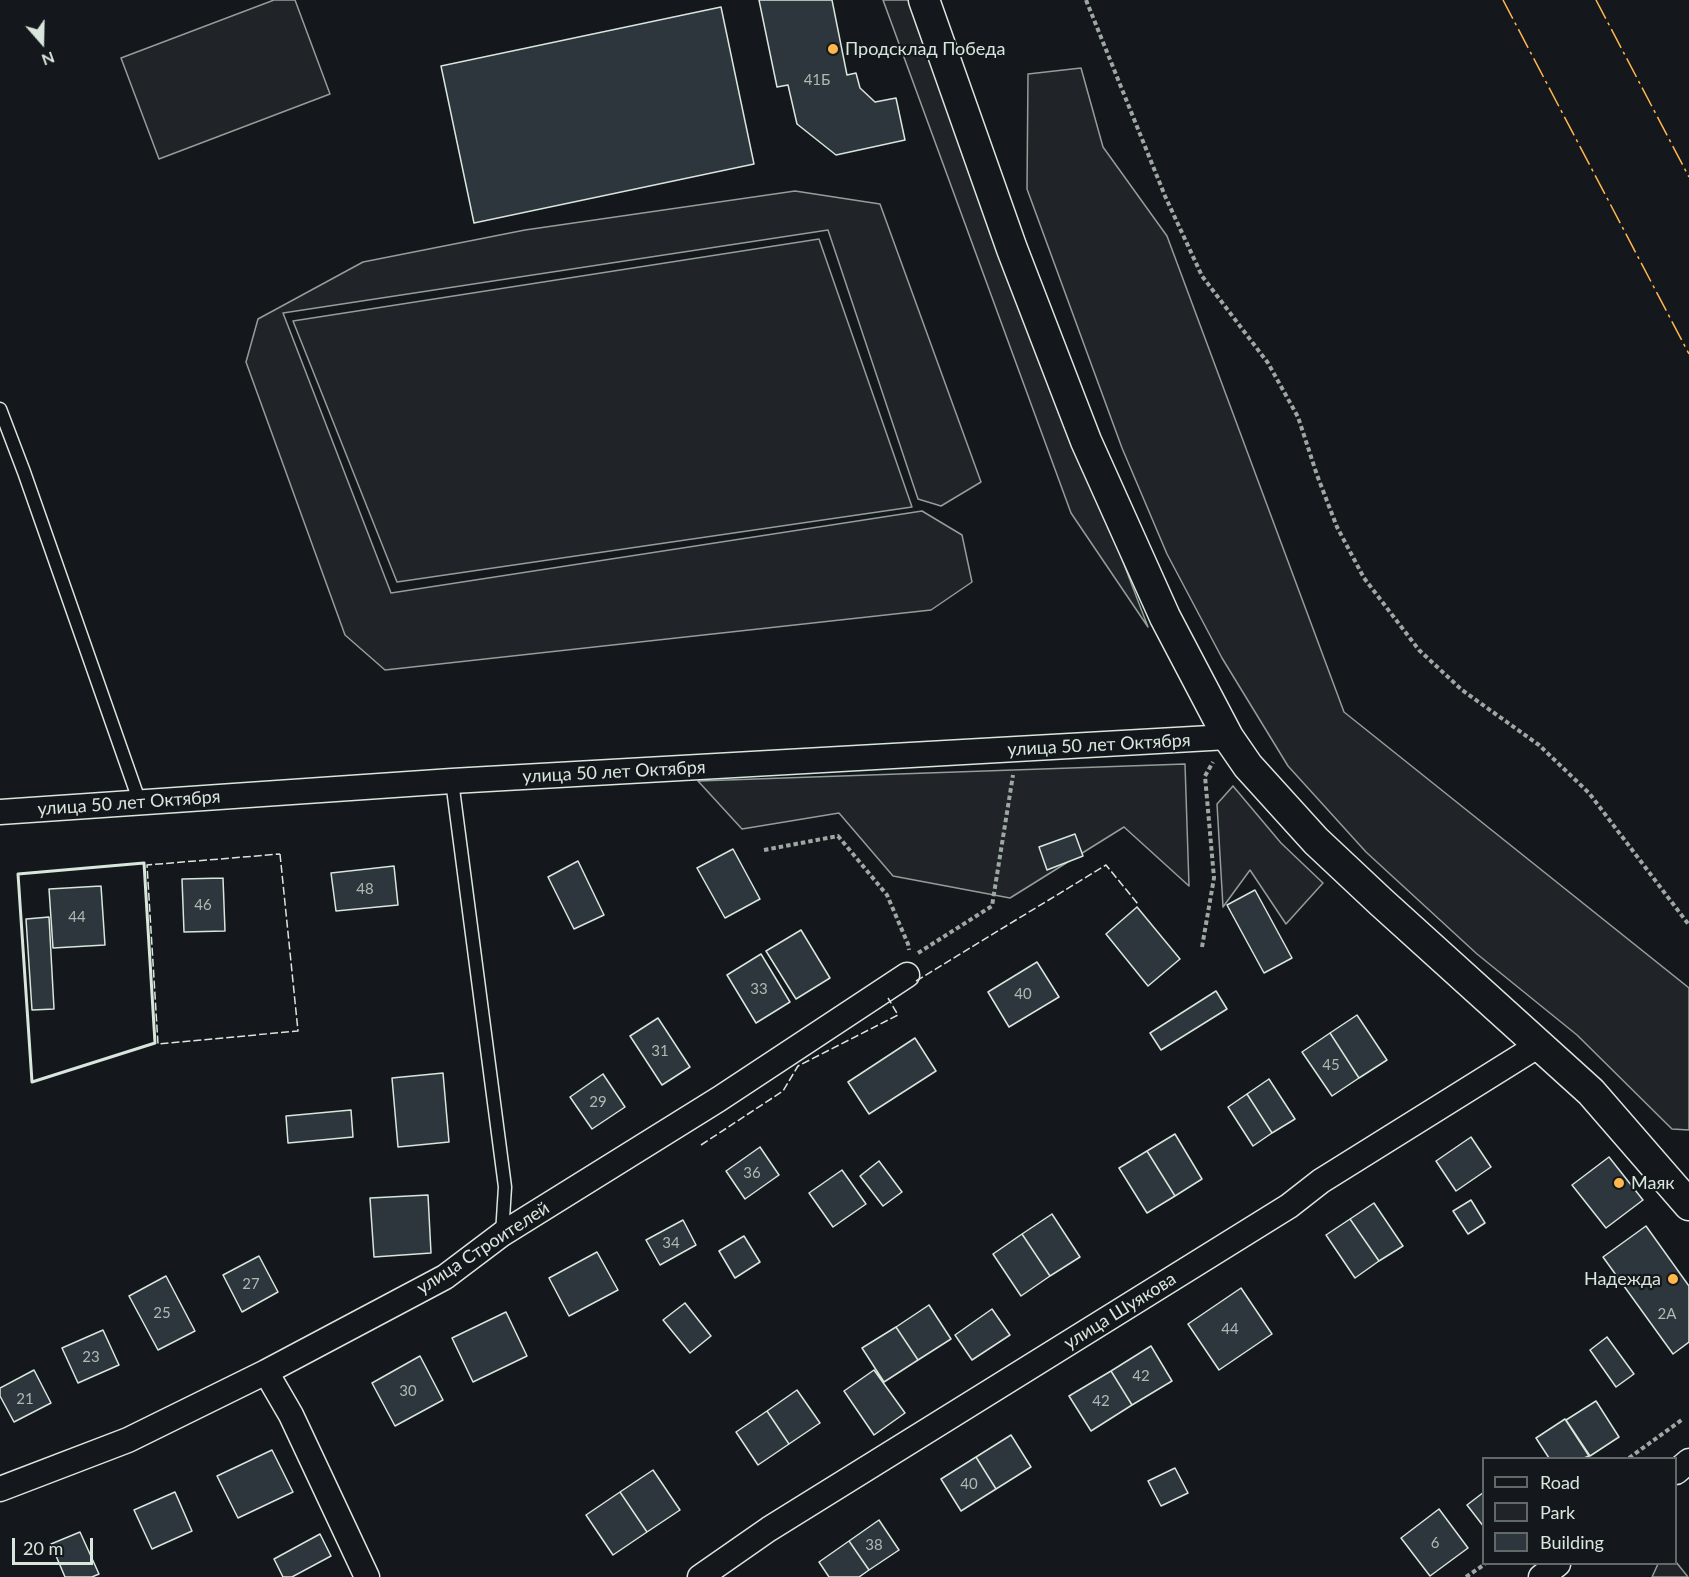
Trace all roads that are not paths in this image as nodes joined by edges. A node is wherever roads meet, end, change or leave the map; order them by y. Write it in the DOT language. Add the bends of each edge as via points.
graph roads {
  1 [pos="924,0"];
  2 [pos="0,409"];
  3 [pos="1228,737"];
  4 [pos="452,781"];
  5 [pos="140,803"];
  6 [pos="0,812"];
  7 [pos="909,966"];
  8 [pos="1539,1045"];
  9 [pos="1689,1204"];
  10 [pos="502,1234"];
  11 [pos="266,1372"];
  12 [pos="1689,1461"];
  13 [pos="1677,1471"];
  14 [pos="0,1489"];
  15 [pos="1556,1565"];
  16 [pos="367,1577"];
  17 [pos="700,1577"];
  18 [pos="1541,1577"];
  1 -- 3 [label="street" via="1012,249 1086,441 1165,617"];
  2 -- 5 [label="lane"];
  3 -- 4 [label="street, улица 50 лет Октября"];
  3 -- 8 [label="street" via="1248,766 1316,841"];
  4 -- 5 [label="street, улица 50 лет Октября"];
  4 -- 10 [label="lane" via="505,1187"];
  5 -- 6 [label="street, улица 50 лет Октября"];
  7 -- 10 [label="street, улица Строителей" via="719,1099"];
  8 -- 9 [label="street" via="1591,1092"];
  8 -- 17 [label="street, улица Шуякова" via="1321,1181 1279,1213 770,1529"];
  10 -- 11 [label="street, улица Строителей" via="445,1277"];
  11 -- 14 [label="street, улица Строителей" via="128,1440"];
  11 -- 16 [label="street" via="291,1415"];
  12 -- 13 [label="street"];
  15 -- 18 [label="street"];
}
